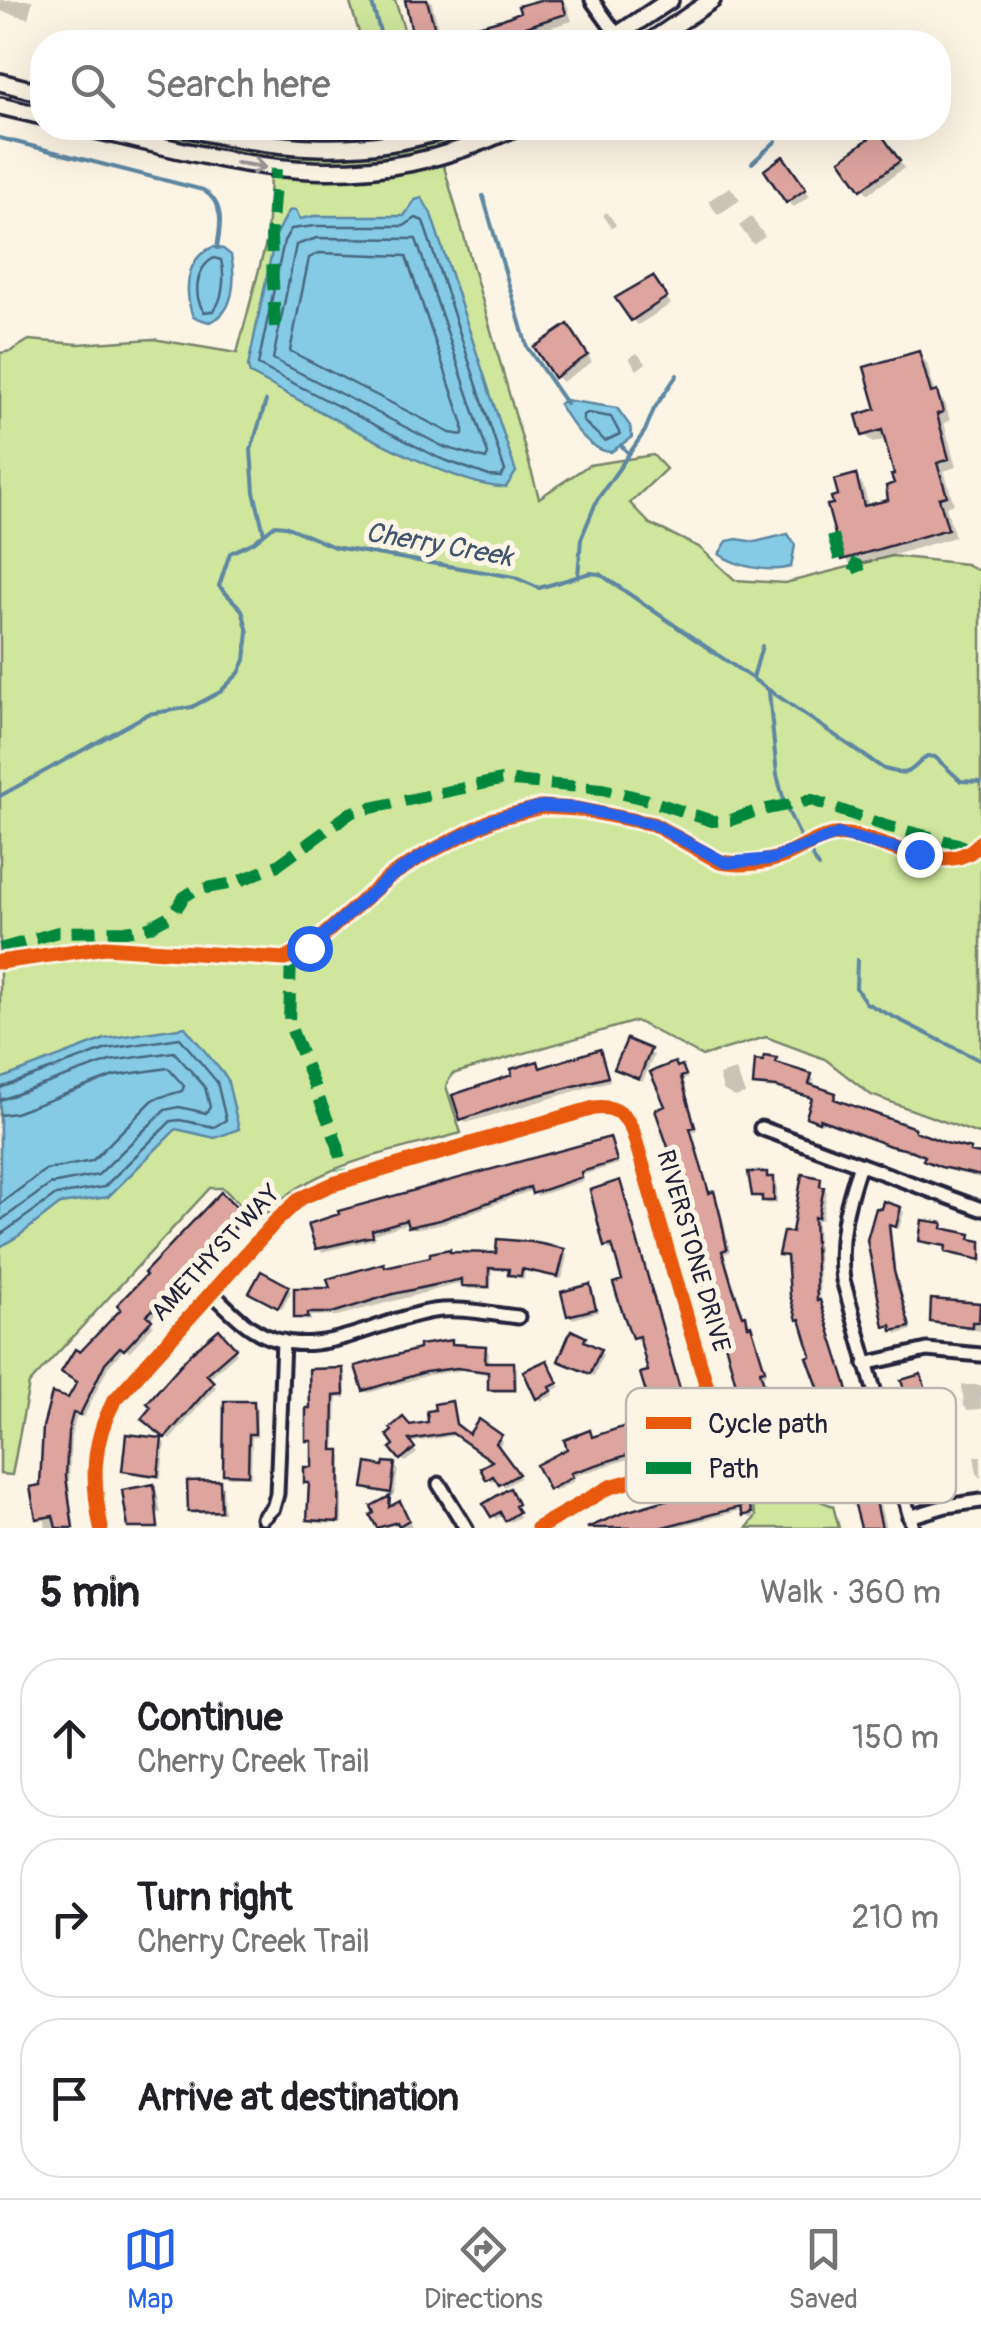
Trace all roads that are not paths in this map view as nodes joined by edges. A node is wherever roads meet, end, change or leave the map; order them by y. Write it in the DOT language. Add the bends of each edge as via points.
graph roads {
  1 [pos="592,0"];
  2 [pos="670,0"];
  3 [pos="712,0"];
  4 [pos="609,30"];
  5 [pos="629,30"];
  6 [pos="668,30"];
  7 [pos="0,82"];
  8 [pos="30,89"];
  9 [pos="0,106"];
  10 [pos="30,113"];
  11 [pos="139,140"];
  12 [pos="243,140"];
  13 [pos="404,140"];
  14 [pos="480,140"];
  15 [pos="618,1110"];
  16 [pos="760,1128"];
  17 [pos="860,1164"];
  18 [pos="981,1209"];
  19 [pos="212,1294"];
  20 [pos="518,1317"];
  21 [pos="283,1342"];
  22 [pos="981,1355"];
  23 [pos="865,1364"];
  24 [pos="707,1388"];
  25 [pos="872,1388"];
  26 [pos="626,1482"];
  27 [pos="439,1484"];
  28 [pos="981,1501"];
  29 [pos="263,1518"];
  30 [pos="911,1523"];
  31 [pos="101,1528"];
  32 [pos="466,1528"];
  33 [pos="538,1528"];
  1 -- 4 [label="street"];
  2 -- 5 [label="main road"];
  3 -- 6 [label="main road"];
  7 -- 8 [label="main road"];
  9 -- 10 [label="main road"];
  11 -- 14 [label="main road, one-way" via="246,165 313,172 422,160"];
  12 -- 13 [label="main road" via="329,148"];
  15 -- 19 [label="street, AMETHYST WAY" via="594,1108 313,1192 275,1222"];
  15 -- 24 [label="street, RIVERSTONE DRIVE" via="633,1132"];
  16 -- 17 [label="street"];
  17 -- 18 [label="street"];
  17 -- 23 [label="street" via="844,1218 841,1268"];
  19 -- 21 [label="street" via="254,1330"];
  19 -- 31 [label="street, AMETHYST WAY" via="107,1413 94,1466"];
  20 -- 21 [label="street" via="431,1312 326,1342"];
  21 -- 29 [label="street" via="277,1494"];
  22 -- 23 [label="street" via="927,1350"];
  23 -- 25 [label="street"];
  26 -- 33 [label="street, RIVERSTONE DRIVE"];
  27 -- 32 [label="street"];
  28 -- 30 [label="street" via="954,1504"];
}
